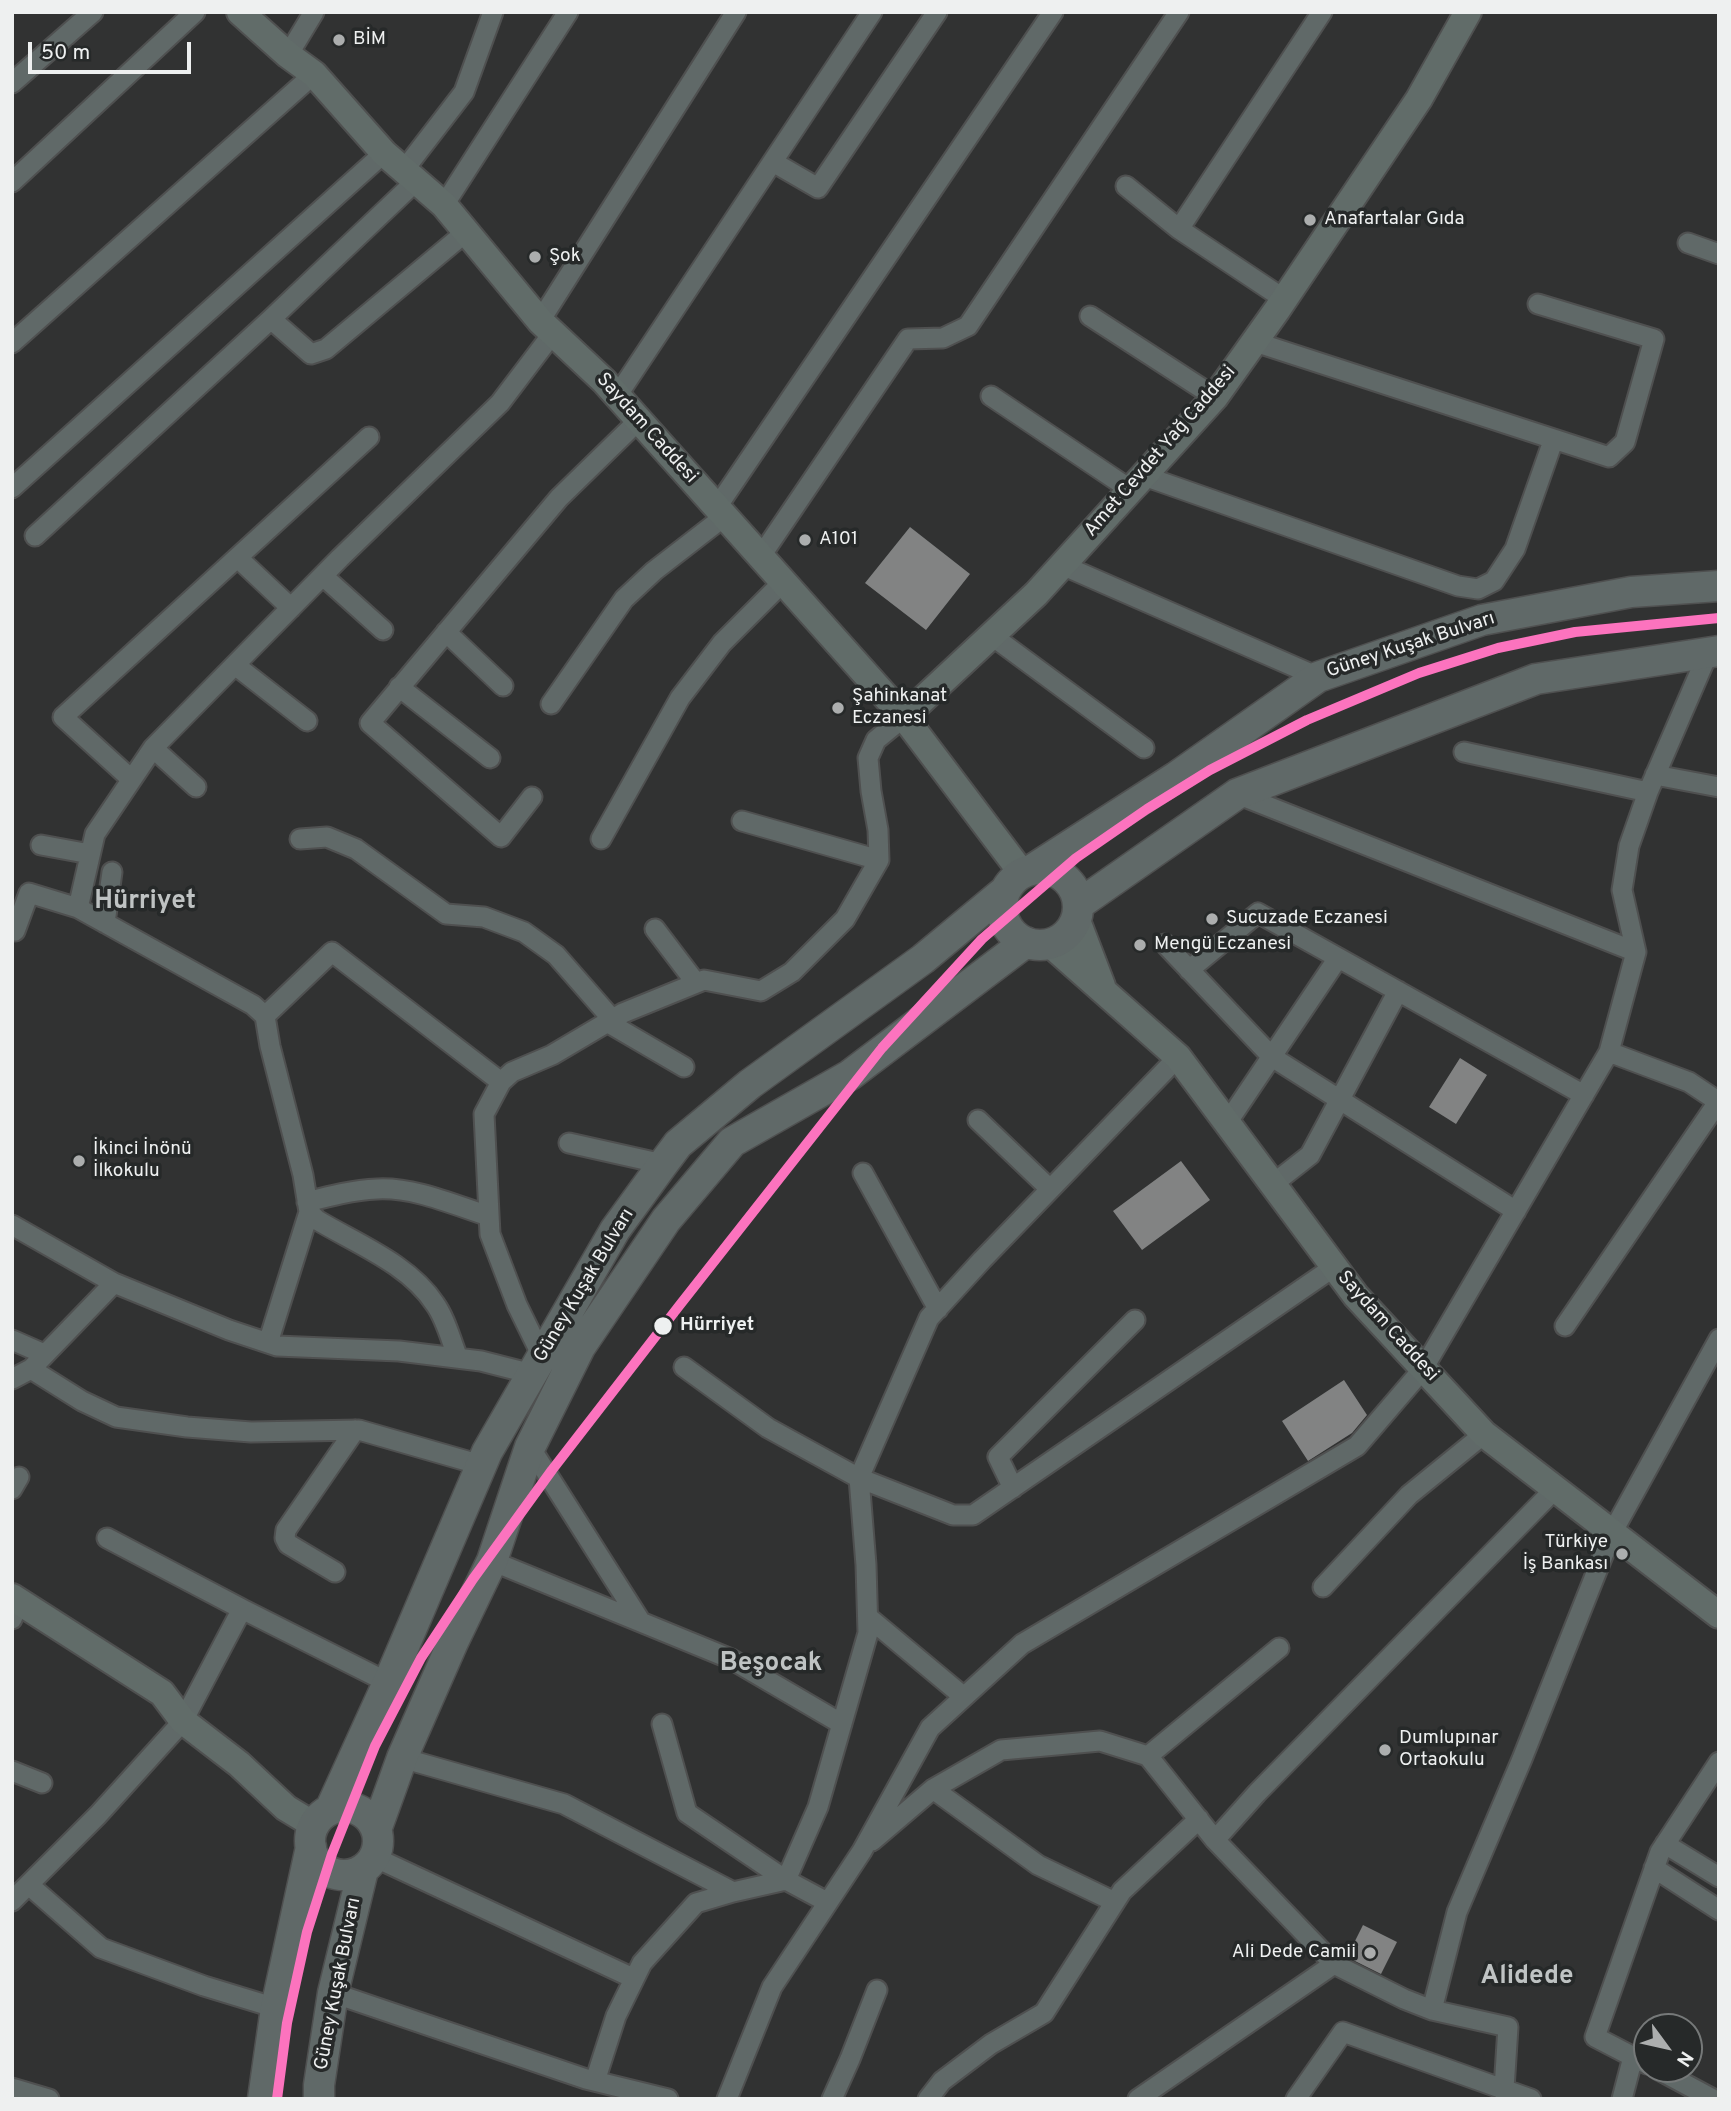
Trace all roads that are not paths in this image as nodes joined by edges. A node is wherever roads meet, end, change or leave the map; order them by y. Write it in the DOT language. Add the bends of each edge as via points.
graph roads {
  1 [pos="93,12"];
  2 [pos="195,12"];
  3 [pos="240,12"];
  4 [pos="314,12"];
  5 [pos="493,12"];
  6 [pos="568,12"];
  7 [pos="736,12"];
  8 [pos="872,12"];
  9 [pos="937,12"];
  10 [pos="1053,12"];
  11 [pos="1179,12"];
  12 [pos="1322,12"];
  13 [pos="1468,12"];
  14 [pos="288,55"];
  15 [pos="314,74"];
  16 [pos="12,83"];
  17 [pos="773,162"];
  18 [pos="401,168"];
  19 [pos="12,182"];
  20 [pos="1126,186"];
  21 [pos="444,205"];
  22 [pos="1179,229"];
  23 [pos="466,232"];
  24 [pos="1688,243"];
  25 [pos="1719,254"];
  26 [pos="1284,299"];
  27 [pos="1538,304"];
  28 [pos="1090,316"];
  29 [pos="271,319"];
  30 [pos="546,327"];
  31 [pos="1255,342"];
  32 [pos="12,343"];
  33 [pos="617,396"];
  34 [pos="991,396"];
  35 [pos="1214,397"];
  36 [pos="639,420"];
  37 [pos="369,437"];
  38 [pos="1553,441"];
  39 [pos="1137,483"];
  40 [pos="12,488"];
  41 [pos="721,511"];
  42 [pos="35,536"];
  43 [pos="761,556"];
  44 [pos="238,558"];
  45 [pos="1062,565"];
  46 [pos="323,576"];
  47 [pos="783,582"];
  48 [pos="1719,586"];
  49 [pos="291,608"];
  50 [pos="383,630"];
  51 [pos="446,632"];
  52 [pos="991,635"];
  53 [pos="1714,651"];
  54 [pos="235,664"];
  55 [pos="1318,677"];
  56 [pos="503,686"];
  57 [pos="400,687"];
  58 [pos="551,704"];
  59 [pos="904,717"];
  60 [pos="307,721"];
  61 [pos="153,748"];
  62 [pos="1144,748"];
  63 [pos="1464,752"];
  64 [pos="490,758"];
  65 [pos="131,779"];
  66 [pos="1651,784"];
  67 [pos="196,786"];
  68 [pos="1719,788"];
  69 [pos="1237,794"];
  70 [pos="532,797"];
  71 [pos="742,821"];
  72 [pos="300,839"];
  73 [pos="601,839"];
  74 [pos="41,845"];
  75 [pos="90,854"];
  76 [pos="879,860"];
  77 [pos="112,872"];
  78 [pos="1020,878"];
  79 [pos="78,908"];
  80 [pos="1077,911"];
  81 [pos="105,923"];
  82 [pos="655,929"];
  83 [pos="15,931"];
  84 [pos="1037,942"];
  85 [pos="1165,944"];
  86 [pos="1636,951"];
  87 [pos="1338,958"];
  88 [pos="1189,970"];
  89 [pos="696,983"];
  90 [pos="1104,991"];
  91 [pos="1398,991"];
  92 [pos="265,1016"];
  93 [pos="609,1021"];
  94 [pos="1609,1052"];
  95 [pos="1178,1057"];
  96 [pos="1272,1057"];
  97 [pos="684,1067"];
  98 [pos="501,1082"];
  99 [pos="1584,1095"];
  100 [pos="1339,1098"];
  101 [pos="1718,1102"];
  102 [pos="978,1120"];
  103 [pos="1227,1123"];
  104 [pos="569,1143"];
  105 [pos="663,1164"];
  106 [pos="863,1173"];
  107 [pos="1273,1184"];
  108 [pos="1051,1189"];
  109 [pos="308,1207"];
  110 [pos="1516,1211"];
  111 [pos="489,1216"];
  112 [pos="12,1225"];
  113 [pos="1334,1267"];
  114 [pos="114,1283"];
  115 [pos="938,1309"];
  116 [pos="1135,1320"];
  117 [pos="1565,1326"];
  118 [pos="1719,1339"];
  119 [pos="12,1340"];
  120 [pos="268,1343"];
  121 [pos="458,1358"];
  122 [pos="37,1362"];
  123 [pos="537,1365"];
  124 [pos="684,1367"];
  125 [pos="1423,1369"];
  126 [pos="12,1379"];
  127 [pos="355,1430"];
  128 [pos="1484,1434"];
  129 [pos="530,1447"];
  130 [pos="481,1465"];
  131 [pos="859,1478"];
  132 [pos="1013,1488"];
  133 [pos="1555,1489"];
  134 [pos="1612,1533"];
  135 [pos="107,1538"];
  136 [pos="492,1561"];
  137 [pos="335,1572"];
  138 [pos="1323,1587"];
  139 [pos="15,1606"];
  140 [pos="242,1609"];
  141 [pos="1719,1615"];
  142 [pos="868,1617"];
  143 [pos="641,1622"];
  144 [pos="1279,1648"];
  145 [pos="387,1682"];
  146 [pos="964,1697"];
  147 [pos="183,1721"];
  148 [pos="662,1724"];
  149 [pos="842,1724"];
  150 [pos="1149,1756"];
  151 [pos="402,1758"];
  152 [pos="1719,1762"];
  153 [pos="12,1771"];
  154 [pos="42,1783"];
  155 [pos="933,1788"];
  156 [pos="1199,1819"];
  157 [pos="318,1828"];
  158 [pos="1215,1840"];
  159 [pos="1665,1844"];
  160 [pos="862,1851"];
  161 [pos="371,1852"];
  162 [pos="1654,1868"];
  163 [pos="1719,1877"];
  164 [pos="786,1880"];
  165 [pos="29,1885"];
  166 [pos="733,1892"];
  167 [pos="12,1901"];
  168 [pos="828,1902"];
  169 [pos="1115,1902"];
  170 [pos="1719,1910"];
  171 [pos="1334,1964"];
  172 [pos="634,1978"];
  173 [pos="877,1990"];
  174 [pos="333,1993"];
  175 [pos="276,2008"];
  176 [pos="1432,2010"];
  177 [pos="1633,2056"];
  178 [pos="1633,2075"];
  179 [pos="595,2081"];
  180 [pos="1683,2083"];
  181 [pos="12,2088"];
  182 [pos="320,2094"];
  183 [pos="1505,2094"];
  184 [pos="49,2099"];
  185 [pos="263,2099"];
  186 [pos="668,2099"];
  187 [pos="727,2099"];
  188 [pos="832,2099"];
  189 [pos="928,2099"];
  190 [pos="1138,2099"];
  191 [pos="1296,2099"];
  192 [pos="1531,2099"];
  193 [pos="1622,2099"];
  194 [pos="1713,2099"];
  1 -- 16 [label="street"];
  2 -- 19 [label="street"];
  3 -- 14 [label="main road, Saydam Caddesi"];
  4 -- 14 [label="street"];
  5 -- 18 [label="street" via="464,92"];
  6 -- 21 [label="street"];
  7 -- 30 [label="street"];
  8 -- 17 [label="street"];
  9 -- 17 [label="street" via="818,188"];
  10 -- 41 [label="street"];
  11 -- 43 [label="street" via="968,326 943,338 908,339"];
  12 -- 22 [label="street"];
  13 -- 26 [label="main road, Amet Cevdet Yağ Caddesi" via="1419,99"];
  14 -- 15 [label="main road, Saydam Caddesi"];
  15 -- 18 [label="main road, Saydam Caddesi"];
  15 -- 32 [label="street"];
  17 -- 33 [label="street"];
  18 -- 21 [label="main road, Saydam Caddesi"];
  18 -- 29 [label="street"];
  18 -- 40 [label="street"];
  20 -- 22 [label="street"];
  21 -- 23 [label="main road, Saydam Caddesi"];
  22 -- 26 [label="street"];
  23 -- 29 [label="street" via="326,349 311,354"];
  23 -- 30 [label="main road, Saydam Caddesi"];
  24 -- 25 [label="street"];
  26 -- 31 [label="main road, Amet Cevdet Yağ Caddesi"];
  27 -- 38 [label="street" via="1654,339 1625,442 1609,457"];
  28 -- 35 [label="street"];
  29 -- 42 [label="street"];
  30 -- 33 [label="main road, Saydam Caddesi"];
  30 -- 46 [label="street" via="500,403"];
  31 -- 35 [label="main road, Amet Cevdet Yağ Caddesi"];
  31 -- 38 [label="street"];
  33 -- 36 [label="main road, Saydam Caddesi"];
  34 -- 39 [label="street"];
  35 -- 39 [label="main road, Amet Cevdet Yağ Caddesi"];
  36 -- 41 [label="main road, Saydam Caddesi"];
  36 -- 51 [label="street" via="559,498"];
  37 -- 44 [label="street"];
  38 -- 39 [label="street" via="1515,549 1494,581 1478,589"];
  39 -- 45 [label="main road, Amet Cevdet Yağ Caddesi"];
  41 -- 43 [label="main road, Saydam Caddesi"];
  41 -- 58 [label="street" via="624,599"];
  43 -- 47 [label="main road, Saydam Caddesi"];
  44 -- 49 [label="street"];
  44 -- 65 [label="street" via="63,716"];
  45 -- 52 [label="main road, Amet Cevdet Yağ Caddesi"];
  45 -- 55 [label="street"];
  46 -- 49 [label="street"];
  46 -- 50 [label="street"];
  47 -- 59 [label="main road, Saydam Caddesi"];
  47 -- 73 [label="street" via="722,643 680,698"];
  48 -- 55 [label="main road, Güney Kuşak Bulvarı" via="1632,592 1482,620"];
  49 -- 54 [label="street"];
  51 -- 56 [label="street"];
  51 -- 57 [label="street"];
  52 -- 59 [label="main road, Amet Cevdet Yağ Caddesi"];
  52 -- 62 [label="street"];
  53 -- 66 [label="street"];
  53 -- 69 [label="main road" via="1536,679"];
  54 -- 60 [label="street"];
  54 -- 61 [label="street"];
  55 -- 78 [label="main road, Güney Kuşak Bulvarı"];
  57 -- 64 [label="street"];
  57 -- 70 [label="street" via="370,723 501,837"];
  59 -- 76 [label="street" via="876,740 868,758"];
  59 -- 78 [label="main road, Saydam Caddesi"];
  61 -- 65 [label="street"];
  61 -- 67 [label="street"];
  63 -- 66 [label="street"];
  65 -- 75 [label="street" via="94,834"];
  66 -- 68 [label="street"];
  66 -- 86 [label="street" via="1629,846 1622,890"];
  69 -- 80 [label="main road"];
  69 -- 86 [label="street"];
  71 -- 76 [label="street"];
  72 -- 93 [label="street" via="327,837 356,849 446,915 484,917 524,932 556,955"];
  74 -- 75 [label="street"];
  75 -- 79 [label="street"];
  76 -- 89 [label="street" via="845,919 792,972 761,991 704,979"];
  77 -- 81 [label="street"];
  78 -- 80 [label="main road" via="1046,869 1058,873 1075,892"];
  78 -- 84 [label="main road" via="1003,903 1003,915 1015,935"];
  78 -- 105 [label="main road, Güney Kuşak Bulvarı" via="923,959 750,1084 678,1144"];
  79 -- 81 [label="street"];
  79 -- 83 [label="street" via="29,893"];
  80 -- 84 [label="main road" via="1061,938"];
  80 -- 90 [label="main road"];
  81 -- 92 [label="street"];
  82 -- 89 [label="street"];
  84 -- 90 [label="main road, Saydam Caddesi"];
  84 -- 129 [label="main road, Güney Kuşak Bulvarı" via="850,1075 732,1142 666,1220 580,1348"];
  85 -- 88 [label="street"];
  86 -- 94 [label="street"];
  87 -- 88 [label="street" via="1258,913"];
  87 -- 91 [label="street"];
  87 -- 96 [label="street"];
  88 -- 96 [label="street"];
  89 -- 93 [label="street"];
  90 -- 95 [label="main road, Saydam Caddesi"];
  91 -- 99 [label="street"];
  91 -- 100 [label="street"];
  92 -- 98 [label="street" via="332,952"];
  92 -- 109 [label="street"];
  93 -- 97 [label="street"];
  93 -- 98 [label="street"];
  94 -- 99 [label="street"];
  94 -- 101 [label="street" via="1689,1082"];
  95 -- 103 [label="main road, Saydam Caddesi"];
  95 -- 108 [label="street"];
  96 -- 100 [label="street"];
  96 -- 103 [label="street"];
  98 -- 111 [label="street" via="484,1114"];
  99 -- 110 [label="street"];
  100 -- 107 [label="street" via="1310,1155"];
  100 -- 110 [label="street"];
  101 -- 117 [label="street"];
  102 -- 108 [label="street"];
  103 -- 107 [label="main road, Saydam Caddesi"];
  104 -- 105 [label="street"];
  105 -- 123 [label="main road, Güney Kuşak Bulvarı" via="615,1230"];
  106 -- 115 [label="street"];
  107 -- 113 [label="main road, Saydam Caddesi"];
  108 -- 115 [label="street"];
  109 -- 111 [label="street" via="348,1192 380,1188 423,1195"];
  109 -- 120 [label="street"];
  109 -- 121 [label="street" via="317,1220 420,1284 437,1305"];
  110 -- 125 [label="street"];
  111 -- 123 [label="street" via="490,1234"];
  112 -- 114 [label="street"];
  113 -- 125 [label="main road, Saydam Caddesi"];
  113 -- 132 [label="street"];
  114 -- 120 [label="street"];
  114 -- 122 [label="street"];
  115 -- 131 [label="street" via="929,1318"];
  116 -- 132 [label="street" via="998,1457"];
  118 -- 134 [label="street"];
  119 -- 122 [label="street"];
  120 -- 121 [label="street"];
  121 -- 123 [label="street"];
  122 -- 126 [label="street"];
  122 -- 127 [label="street" via="82,1401 116,1417 239,1431"];
  123 -- 130 [label="main road, Güney Kuşak Bulvarı"];
  124 -- 131 [label="street" via="768,1428"];
  125 -- 128 [label="main road, Saydam Caddesi"];
  125 -- 146 [label="street" via="1357,1446 1022,1644"];
  127 -- 130 [label="street"];
  127 -- 137 [label="street" via="286,1530 288,1544"];
  128 -- 133 [label="main road, Saydam Caddesi"];
  128 -- 138 [label="street" via="1409,1495"];
  129 -- 136 [label="main road, Güney Kuşak Bulvarı"];
  129 -- 143 [label="street"];
  130 -- 145 [label="main road, Güney Kuşak Bulvarı"];
  131 -- 132 [label="street" via="953,1515 973,1515"];
  131 -- 142 [label="street"];
  133 -- 134 [label="main road, Saydam Caddesi"];
  133 -- 158 [label="street"];
  134 -- 141 [label="main road, Saydam Caddesi"];
  134 -- 176 [label="street" via="1457,1912"];
  135 -- 140 [label="street"];
  136 -- 143 [label="street"];
  136 -- 151 [label="main road, Güney Kuşak Bulvarı"];
  139 -- 147 [label="main road" via="162,1693"];
  140 -- 145 [label="street"];
  140 -- 147 [label="street"];
  142 -- 146 [label="street"];
  142 -- 149 [label="street" via="868,1633"];
  143 -- 149 [label="street" via="731,1659"];
  144 -- 150 [label="street"];
  145 -- 157 [label="main road, Güney Kuşak Bulvarı"];
  146 -- 160 [label="street" via="930,1728"];
  147 -- 157 [label="main road" via="286,1808"];
  147 -- 165 [label="street"];
  148 -- 164 [label="street" via="687,1813"];
  149 -- 164 [label="street" via="818,1807"];
  150 -- 155 [label="street" via="1100,1741 1001,1750"];
  150 -- 156 [label="street"];
  151 -- 161 [label="main road, Güney Kuşak Bulvarı"];
  151 -- 166 [label="street" via="564,1804"];
  152 -- 159 [label="street"];
  153 -- 154 [label="street"];
  155 -- 160 [label="street"];
  155 -- 169 [label="street" via="1038,1865"];
  156 -- 158 [label="street"];
  156 -- 169 [label="street"];
  157 -- 161 [label="main road" via="341,1807 363,1812 371,1820"];
  157 -- 161 [label="main road" via="314,1858 331,1872 352,1874"];
  157 -- 175 [label="main road, Güney Kuşak Bulvarı"];
  158 -- 171 [label="street"];
  159 -- 162 [label="street"];
  159 -- 163 [label="street"];
  160 -- 168 [label="street"];
  161 -- 172 [label="street"];
  161 -- 174 [label="main road, Güney Kuşak Bulvarı"];
  162 -- 170 [label="street"];
  162 -- 177 [label="street" via="1595,2037"];
  164 -- 166 [label="street"];
  164 -- 168 [label="street"];
  165 -- 167 [label="street"];
  165 -- 175 [label="street" via="101,1948"];
  166 -- 172 [label="street" via="696,1903"];
  168 -- 187 [label="street" via="772,1987"];
  169 -- 189 [label="street" via="1044,2013 991,2044 942,2081"];
  171 -- 176 [label="street"];
  171 -- 190 [label="street"];
  172 -- 179 [label="street"];
  173 -- 188 [label="street"];
  174 -- 179 [label="street"];
  174 -- 182 [label="main road, Güney Kuşak Bulvarı"];
  175 -- 185 [label="main road, Güney Kuşak Bulvarı"];
  176 -- 183 [label="street" via="1508,2027"];
  178 -- 193 [label="street"];
  179 -- 186 [label="street"];
  180 -- 194 [label="street"];
  181 -- 184 [label="street"];
  183 -- 191 [label="street" via="1343,2032"];
  183 -- 192 [label="street"];
}
